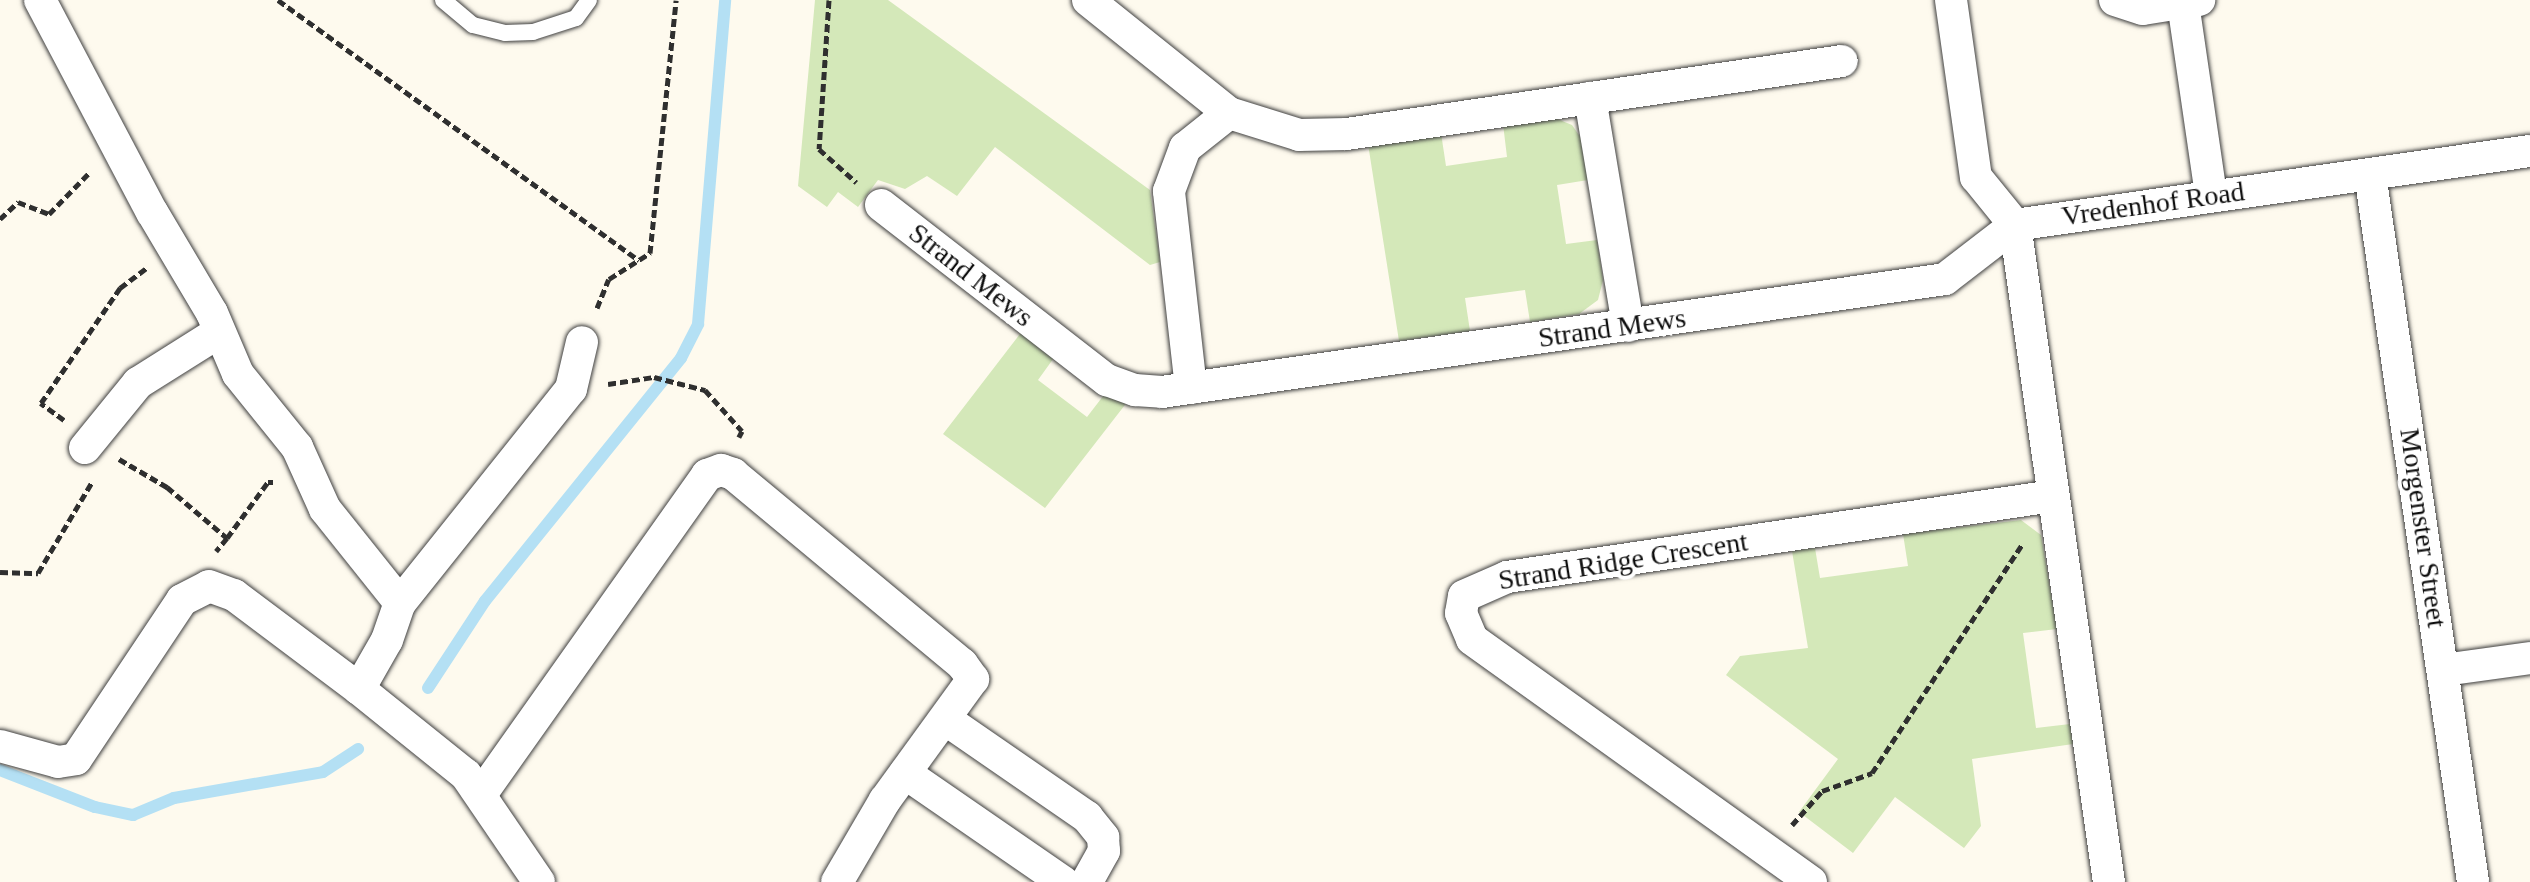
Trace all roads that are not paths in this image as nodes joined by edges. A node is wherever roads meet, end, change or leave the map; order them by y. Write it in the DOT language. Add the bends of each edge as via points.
graph roads {
  1 [pos="40,0"];
  2 [pos="443,0"];
  3 [pos="589,0"];
  4 [pos="1088,0"];
  5 [pos="1951,0"];
  6 [pos="2115,0"];
  7 [pos="2191,1"];
  8 [pos="1842,61"];
  9 [pos="1590,98"];
  10 [pos="1229,113"];
  11 [pos="2530,151"];
  12 [pos="2370,174"];
  13 [pos="2211,195"];
  14 [pos="881,205"];
  15 [pos="2015,225"];
  16 [pos="1628,326"];
  17 [pos="219,332"];
  18 [pos="582,342"];
  19 [pos="1191,388"];
  20 [pos="92,439"];
  21 [pos="2053,496"];
  22 [pos="400,603"];
  23 [pos="2530,658"];
  24 [pos="2444,670"];
  25 [pos="359,689"];
  26 [pos="945,719"];
  27 [pos="0,746"];
  28 [pos="905,773"];
  29 [pos="482,793"];
  30 [pos="841,881"];
  31 [pos="539,882"];
  32 [pos="1063,882"];
  33 [pos="1087,882"];
  34 [pos="1811,882"];
  35 [pos="2109,882"];
  36 [pos="2473,882"];
  1 -- 17 [label="street"];
  2 -- 3 [label="lane" via="473,25 505,33 533,32 576,18"];
  4 -- 10 [label="street"];
  5 -- 15 [label="street" via="1976,177"];
  6 -- 7 [label="street" via="2143,9"];
  7 -- 13 [label="street"];
  8 -- 9 [label="street"];
  9 -- 10 [label="street" via="1347,134 1299,135"];
  9 -- 16 [label="street"];
  10 -- 19 [label="street" via="1185,148 1169,191"];
  11 -- 12 [label="street, Vredenhof Road"];
  12 -- 13 [label="street, Vredenhof Road"];
  12 -- 24 [label="street, Morgenster Street"];
  13 -- 15 [label="street, Vredenhof Road"];
  14 -- 19 [label="street, Strand Mews" via="1107,380 1135,390"];
  15 -- 16 [label="street, Strand Mews" via="1945,279"];
  15 -- 21 [label="street"];
  16 -- 19 [label="street, Strand Mews"];
  17 -- 20 [label="street" via="138,383"];
  17 -- 22 [label="street" via="238,374 297,447 325,509"];
  18 -- 22 [label="street" via="571,389"];
  21 -- 34 [label="street, Strand Ridge Crescent" via="1507,577 1464,596 1461,613 1472,639"];
  21 -- 35 [label="street"];
  22 -- 25 [label="street" via="387,640"];
  23 -- 24 [label="street"];
  24 -- 36 [label="street, Morgenster Street"];
  25 -- 27 [label="street" via="234,595 209,586 182,600 76,759 58,762"];
  25 -- 29 [label="street"];
  26 -- 28 [label="street"];
  26 -- 29 [label="street" via="972,684 967,669 733,474 721,470 707,475"];
  26 -- 33 [label="street" via="1087,817 1103,837 1104,851"];
  28 -- 30 [label="street"];
  28 -- 32 [label="street"];
  29 -- 31 [label="street"];
}
